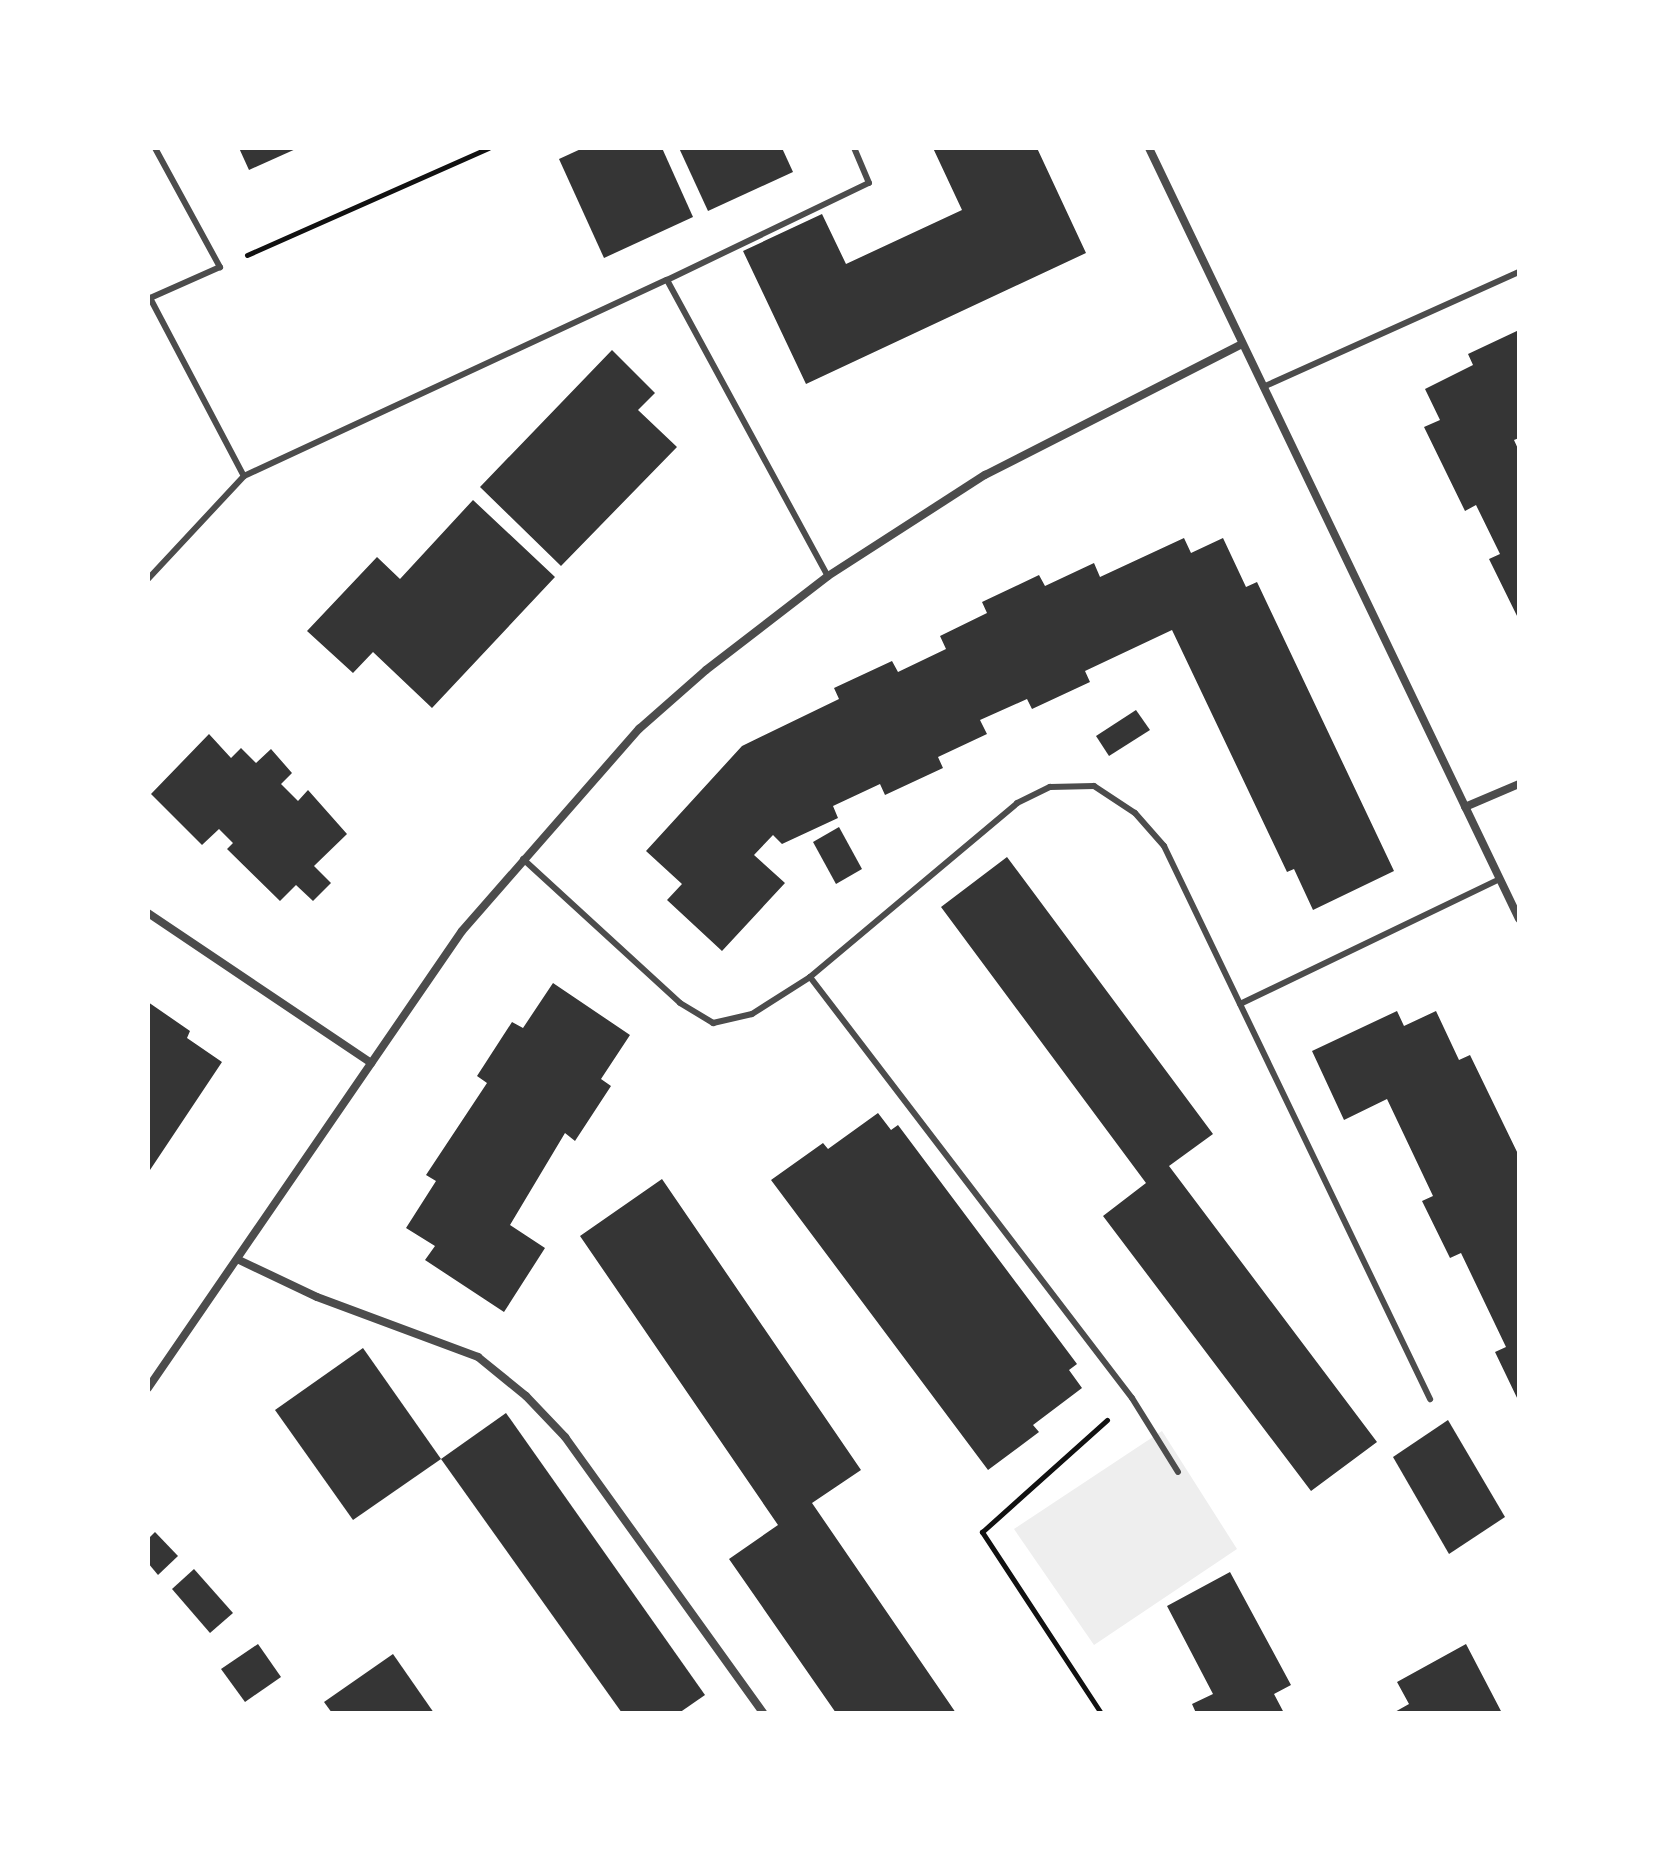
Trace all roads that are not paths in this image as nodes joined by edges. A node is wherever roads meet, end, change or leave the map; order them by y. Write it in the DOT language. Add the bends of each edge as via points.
graph roads {
  1 [pos="155,148"];
  2 [pos="854,148"];
  3 [pos="1149,148"];
  4 [pos="1519,272"];
  5 [pos="667,280"];
  6 [pos="1240,345"];
  7 [pos="1260,388"];
  8 [pos="244,476"];
  9 [pos="828,576"];
  10 [pos="148,579"];
  11 [pos="1519,784"];
  12 [pos="1465,807"];
  13 [pos="523,859"];
  14 [pos="1500,879"];
  15 [pos="148,913"];
  16 [pos="1519,919"];
  17 [pos="810,977"];
  18 [pos="1240,1004"];
  19 [pos="371,1063"];
  20 [pos="239,1260"];
  21 [pos="148,1388"];
  22 [pos="1430,1399"];
  23 [pos="1178,1472"];
  24 [pos="763,1713"];
  1 -- 8 [label="lane" via="220,267 150,298"];
  2 -- 5 [label="lane" via="869,183"];
  3 -- 6 [label="street"];
  4 -- 7 [label="lane"];
  5 -- 8 [label="lane"];
  5 -- 9 [label="lane"];
  6 -- 7 [label="street"];
  6 -- 9 [label="street" via="985,475"];
  7 -- 12 [label="street"];
  8 -- 10 [label="lane"];
  9 -- 13 [label="street" via="639,729"];
  11 -- 12 [label="street"];
  12 -- 14 [label="street"];
  13 -- 17 [label="lane" via="680,1003 713,1023 752,1014"];
  13 -- 19 [label="street" via="462,931"];
  14 -- 16 [label="street"];
  14 -- 18 [label="lane"];
  15 -- 19 [label="street"];
  17 -- 18 [label="lane" via="1017,803 1050,787 1094,786 1135,813 1164,846"];
  17 -- 23 [label="lane" via="1132,1398"];
  18 -- 22 [label="lane"];
  19 -- 20 [label="street"];
  20 -- 21 [label="street"];
  20 -- 24 [label="street" via="317,1297 478,1357 526,1396 565,1437"];
}
